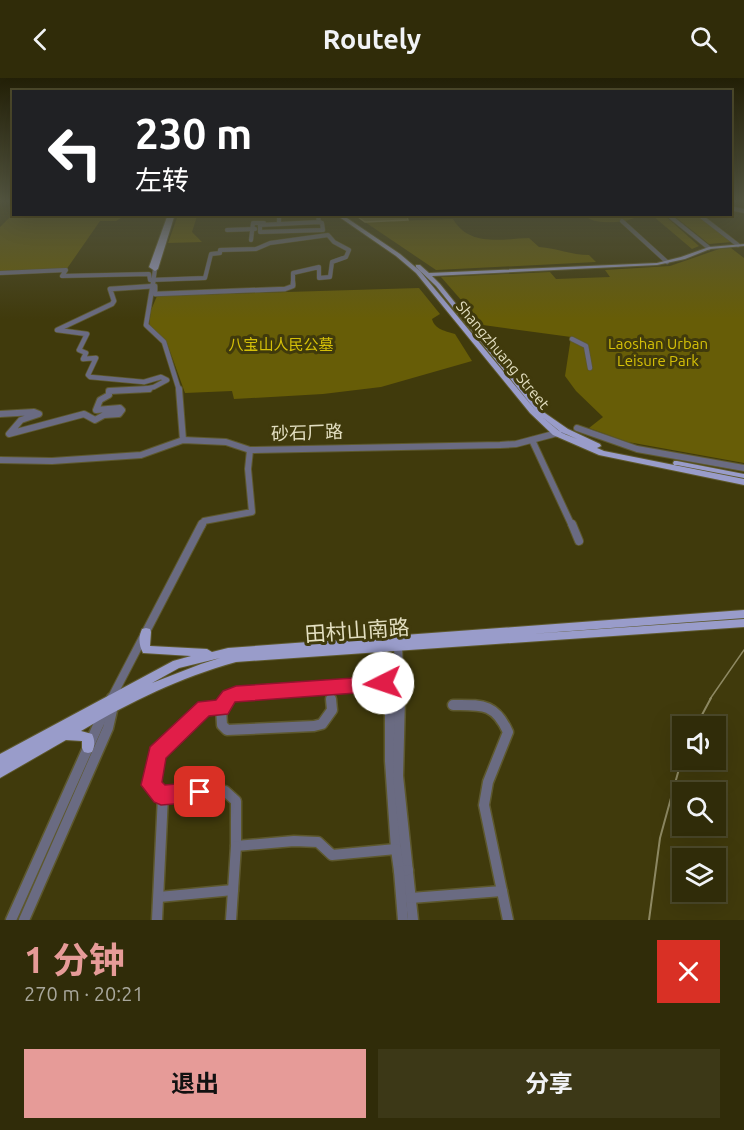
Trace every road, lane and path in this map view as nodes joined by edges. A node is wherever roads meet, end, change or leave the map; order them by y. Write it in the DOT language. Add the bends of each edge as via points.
graph roads {
  1 [pos="162,240"];
  2 [pos="290,240"];
  3 [pos="333,240"];
  4 [pos="376,240"];
  5 [pos="378,240"];
  6 [pos="643,240"];
  7 [pos="699,240"];
  8 [pos="741,245"];
  9 [pos="709,248"];
  10 [pos="667,262"];
  11 [pos="155,269"];
  12 [pos="0,273"];
  13 [pos="425,275"];
  14 [pos="572,339"];
  15 [pos="590,368"];
  16 [pos="0,414"];
  17 [pos="577,428"];
  18 [pos="561,432"];
  19 [pos="183,440"];
  20 [pos="532,440"];
  21 [pos="250,450"];
  22 [pos="0,460"];
  23 [pos="744,468"];
  24 [pos="744,476"];
  25 [pos="744,482"];
  26 [pos="579,541"];
  27 [pos="744,614"];
  28 [pos="744,623"];
  29 [pos="146,632"];
  30 [pos="398,646"];
  31 [pos="228,652"];
  32 [pos="331,699"];
  33 [pos="453,705"];
  34 [pos="110,706"];
  35 [pos="221,708"];
  36 [pos="57,740"];
  37 [pos="88,748"];
  38 [pos="0,760"];
  39 [pos="0,772"];
  40 [pos="163,796"];
  41 [pos="236,846"];
  42 [pos="396,849"];
  43 [pos="403,871"];
  44 [pos="233,890"];
  45 [pos="502,891"];
  46 [pos="159,897"];
  47 [pos="411,898"];
  48 [pos="10,920"];
  49 [pos="24,920"];
  50 [pos="157,920"];
  51 [pos="231,920"];
  52 [pos="403,920"];
  53 [pos="413,920"];
  54 [pos="508,920"];
  1 -- 11 [label="main road" via="152,267"];
  2 -- 12 [label="street" via="211,254 205,278 150,280 149,274 62,276 66,270"];
  3 -- 16 [label="street" via="349,250 346,257 331,264 330,277 320,278 320,267 308,268 293,273 293,286 285,289 155,294 155,286 110,289 112,304 57,330 87,334 79,350 86,353 83,359 96,358 90,377 167,380 144,389 109,391 96,410 122,410 95,420 84,414 9,434 21,420 39,414"];
  4 -- 13 [label="main road, Shangzhuang Street"];
  5 -- 13 [label="main road, Shangzhuang Street"];
  6 -- 10 [label="street"];
  7 -- 9 [label="street"];
  8 -- 9 [label="main road"];
  9 -- 10 [label="main road"];
  10 -- 13 [label="main road"];
  11 -- 19 [label="street" via="146,325 164,342 180,392"];
  13 -- 18 [label="main road, Shangzhuang Street" via="532,412"];
  14 -- 15 [label="street" via="586,346"];
  17 -- 23 [label="street" via="602,440 631,447"];
  18 -- 20 [label="street, 砂石厂路"];
  18 -- 24 [label="main road, Shangzhuang Street" via="605,449"];
  18 -- 25 [label="main road, Shangzhuang Street" via="602,453"];
  19 -- 21 [label="street" via="226,442"];
  19 -- 22 [label="street" via="141,455"];
  20 -- 21 [label="street, 砂石厂路" via="500,445"];
  20 -- 26 [label="street"];
  21 -- 29 [label="street, 砂石厂路" via="252,512 204,521"];
  27 -- 31 [label="main road, 田村山南路"];
  28 -- 30 [label="main road, 田村山南路"];
  29 -- 31 [label="main road" via="144,645 154,652"];
  29 -- 34 [label="street, 砂石厂路"];
  30 -- 34 [label="main road, 田村山南路" via="236,658 176,676"];
  30 -- 43 [label="street"];
  31 -- 34 [label="main road, 田村山南路" via="177,664"];
  32 -- 35 [label="street" via="332,710 322,724 314,726 227,730 222,724"];
  33 -- 45 [label="street" via="487,706 502,715 508,732 488,782 484,806"];
  34 -- 36 [label="main road, 田村山南路"];
  34 -- 37 [label="street, 砂石厂路"];
  34 -- 38 [label="main road, 田村山南路"];
  34 -- 49 [label="street, 砂石厂路" via="108,728"];
  35 -- 40 [label="street" via="204,708 157,754 151,785"];
  35 -- 42 [label="street" via="229,696 236,694 383,683 388,687"];
  36 -- 37 [label="main road" via="84,736 88,738"];
  36 -- 39 [label="main road, 田村山南路"];
  37 -- 48 [label="street, 砂石厂路"];
  40 -- 41 [label="street" via="225,791 236,801"];
  40 -- 46 [label="street"];
  41 -- 42 [label="street" via="318,842 332,855"];
  41 -- 44 [label="street"];
  42 -- 43 [label="street"];
  43 -- 47 [label="street"];
  43 -- 52 [label="street"];
  44 -- 46 [label="street"];
  44 -- 51 [label="street"];
  45 -- 47 [label="street"];
  45 -- 54 [label="street"];
  46 -- 50 [label="street"];
  47 -- 53 [label="street"];
}
